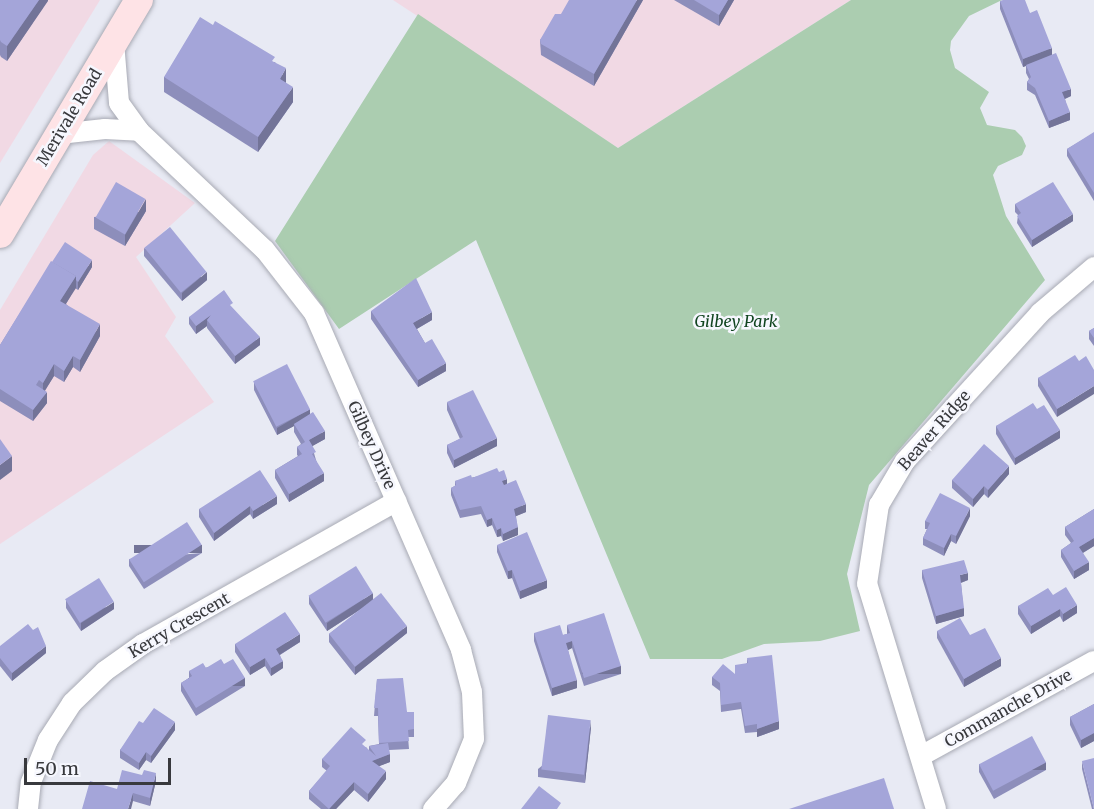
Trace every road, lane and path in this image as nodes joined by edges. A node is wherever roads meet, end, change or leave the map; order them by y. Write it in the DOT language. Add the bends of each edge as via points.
graph roads {
  1 [pos="139,0"];
  2 [pos="114,42"];
  3 [pos="139,131"];
  4 [pos="59,134"];
  5 [pos="0,234"];
  6 [pos="1094,267"];
  7 [pos="397,501"];
  8 [pos="1094,661"];
  9 [pos="921,756"];
  10 [pos="28,809"];
  11 [pos="433,809"];
  12 [pos="936,809"];
  1 -- 2 [label="main road, Merivale Road"];
  2 -- 3 [label="street, Gilbey Drive" via="119,103"];
  2 -- 4 [label="main road, Merivale Road"];
  3 -- 4 [label="street" via="105,129"];
  3 -- 7 [label="street, Gilbey Drive" via="265,249 314,313"];
  4 -- 5 [label="main road, Merivale Road"];
  6 -- 9 [label="street, Beaver Ridge" via="1040,312 905,461 879,505 867,584"];
  7 -- 10 [label="street, Kerry Crescent" via="143,645 105,671 72,703 48,740 31,782"];
  7 -- 11 [label="street, Gilbey Drive" via="461,650 472,692 474,739 456,783"];
  8 -- 9 [label="street, Commanche Drive"];
  9 -- 12 [label="street, Beaver Ridge"];
}
